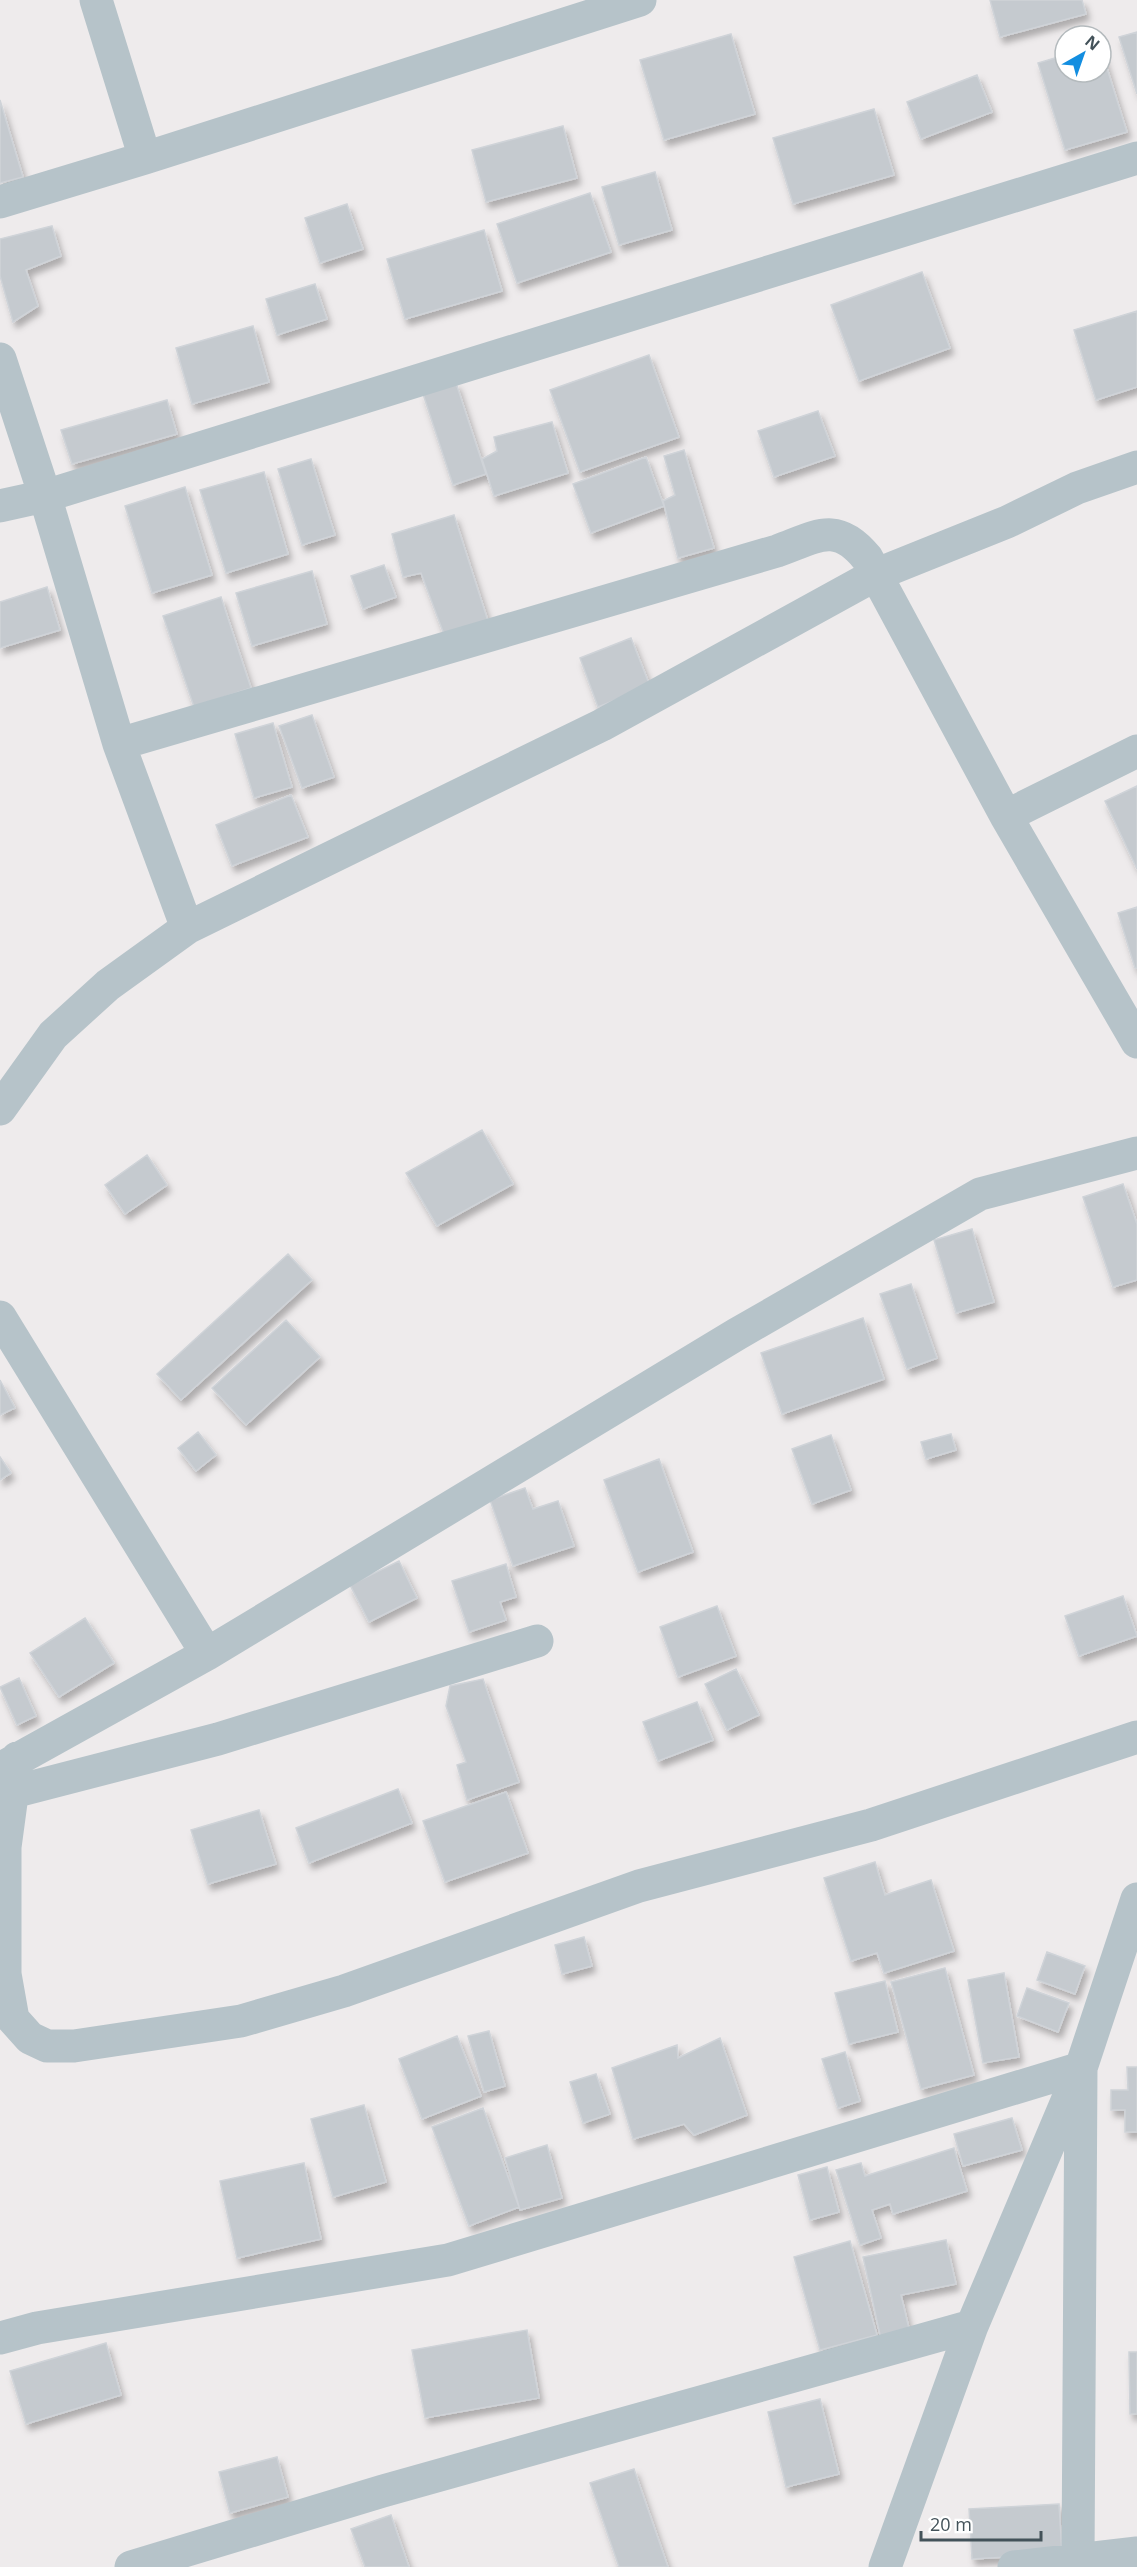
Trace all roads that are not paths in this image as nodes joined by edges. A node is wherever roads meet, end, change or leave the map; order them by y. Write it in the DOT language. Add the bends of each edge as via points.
graph roads {
  1 [pos="96,0"];
  2 [pos="640,0"];
  3 [pos="145,158"];
  4 [pos="1137,158"];
  5 [pos="0,202"];
  6 [pos="0,358"];
  7 [pos="1137,467"];
  8 [pos="45,496"];
  9 [pos="0,506"];
  10 [pos="875,575"];
  11 [pos="119,744"];
  12 [pos="1137,751"];
  13 [pos="1006,816"];
  14 [pos="187,928"];
  15 [pos="1137,1042"];
  16 [pos="0,1109"];
  17 [pos="1137,1153"];
  18 [pos="0,1317"];
  19 [pos="537,1641"];
  20 [pos="207,1654"];
  21 [pos="1137,1737"];
  22 [pos="10,1773"];
  23 [pos="1137,1899"];
  24 [pos="1081,2068"];
  25 [pos="972,2326"];
  26 [pos="0,2338"];
  27 [pos="1137,2553"];
  28 [pos="1078,2560"];
  29 [pos="131,2567"];
  30 [pos="885,2567"];
  31 [pos="1014,2567"];
  1 -- 3 [label="street"];
  2 -- 3 [label="street"];
  3 -- 5 [label="street"];
  4 -- 8 [label="street"];
  6 -- 8 [label="street"];
  7 -- 10 [label="street" via="1077,488 1007,522"];
  8 -- 9 [label="street"];
  8 -- 11 [label="street"];
  10 -- 11 [label="street" via="867,558 850,540 826,535"];
  10 -- 13 [label="street"];
  10 -- 14 [label="street" via="602,725"];
  11 -- 14 [label="street"];
  12 -- 13 [label="street"];
  13 -- 15 [label="street"];
  14 -- 16 [label="street" via="108,985 53,1035"];
  17 -- 20 [label="street" via="980,1194 736,1334"];
  18 -- 20 [label="street"];
  19 -- 22 [label="street" via="218,1739"];
  20 -- 22 [label="street"];
  21 -- 22 [label="street" via="871,1825 639,1886 344,1991 241,2021 74,2046 47,2046 30,2038 13,2019 5,1974 5,1847"];
  23 -- 24 [label="street"];
  24 -- 25 [label="street"];
  24 -- 26 [label="street" via="448,2260 37,2328"];
  24 -- 28 [label="street"];
  25 -- 29 [label="street" via="383,2491"];
  25 -- 30 [label="street"];
  27 -- 28 [label="street"];
  28 -- 31 [label="street"];
}
